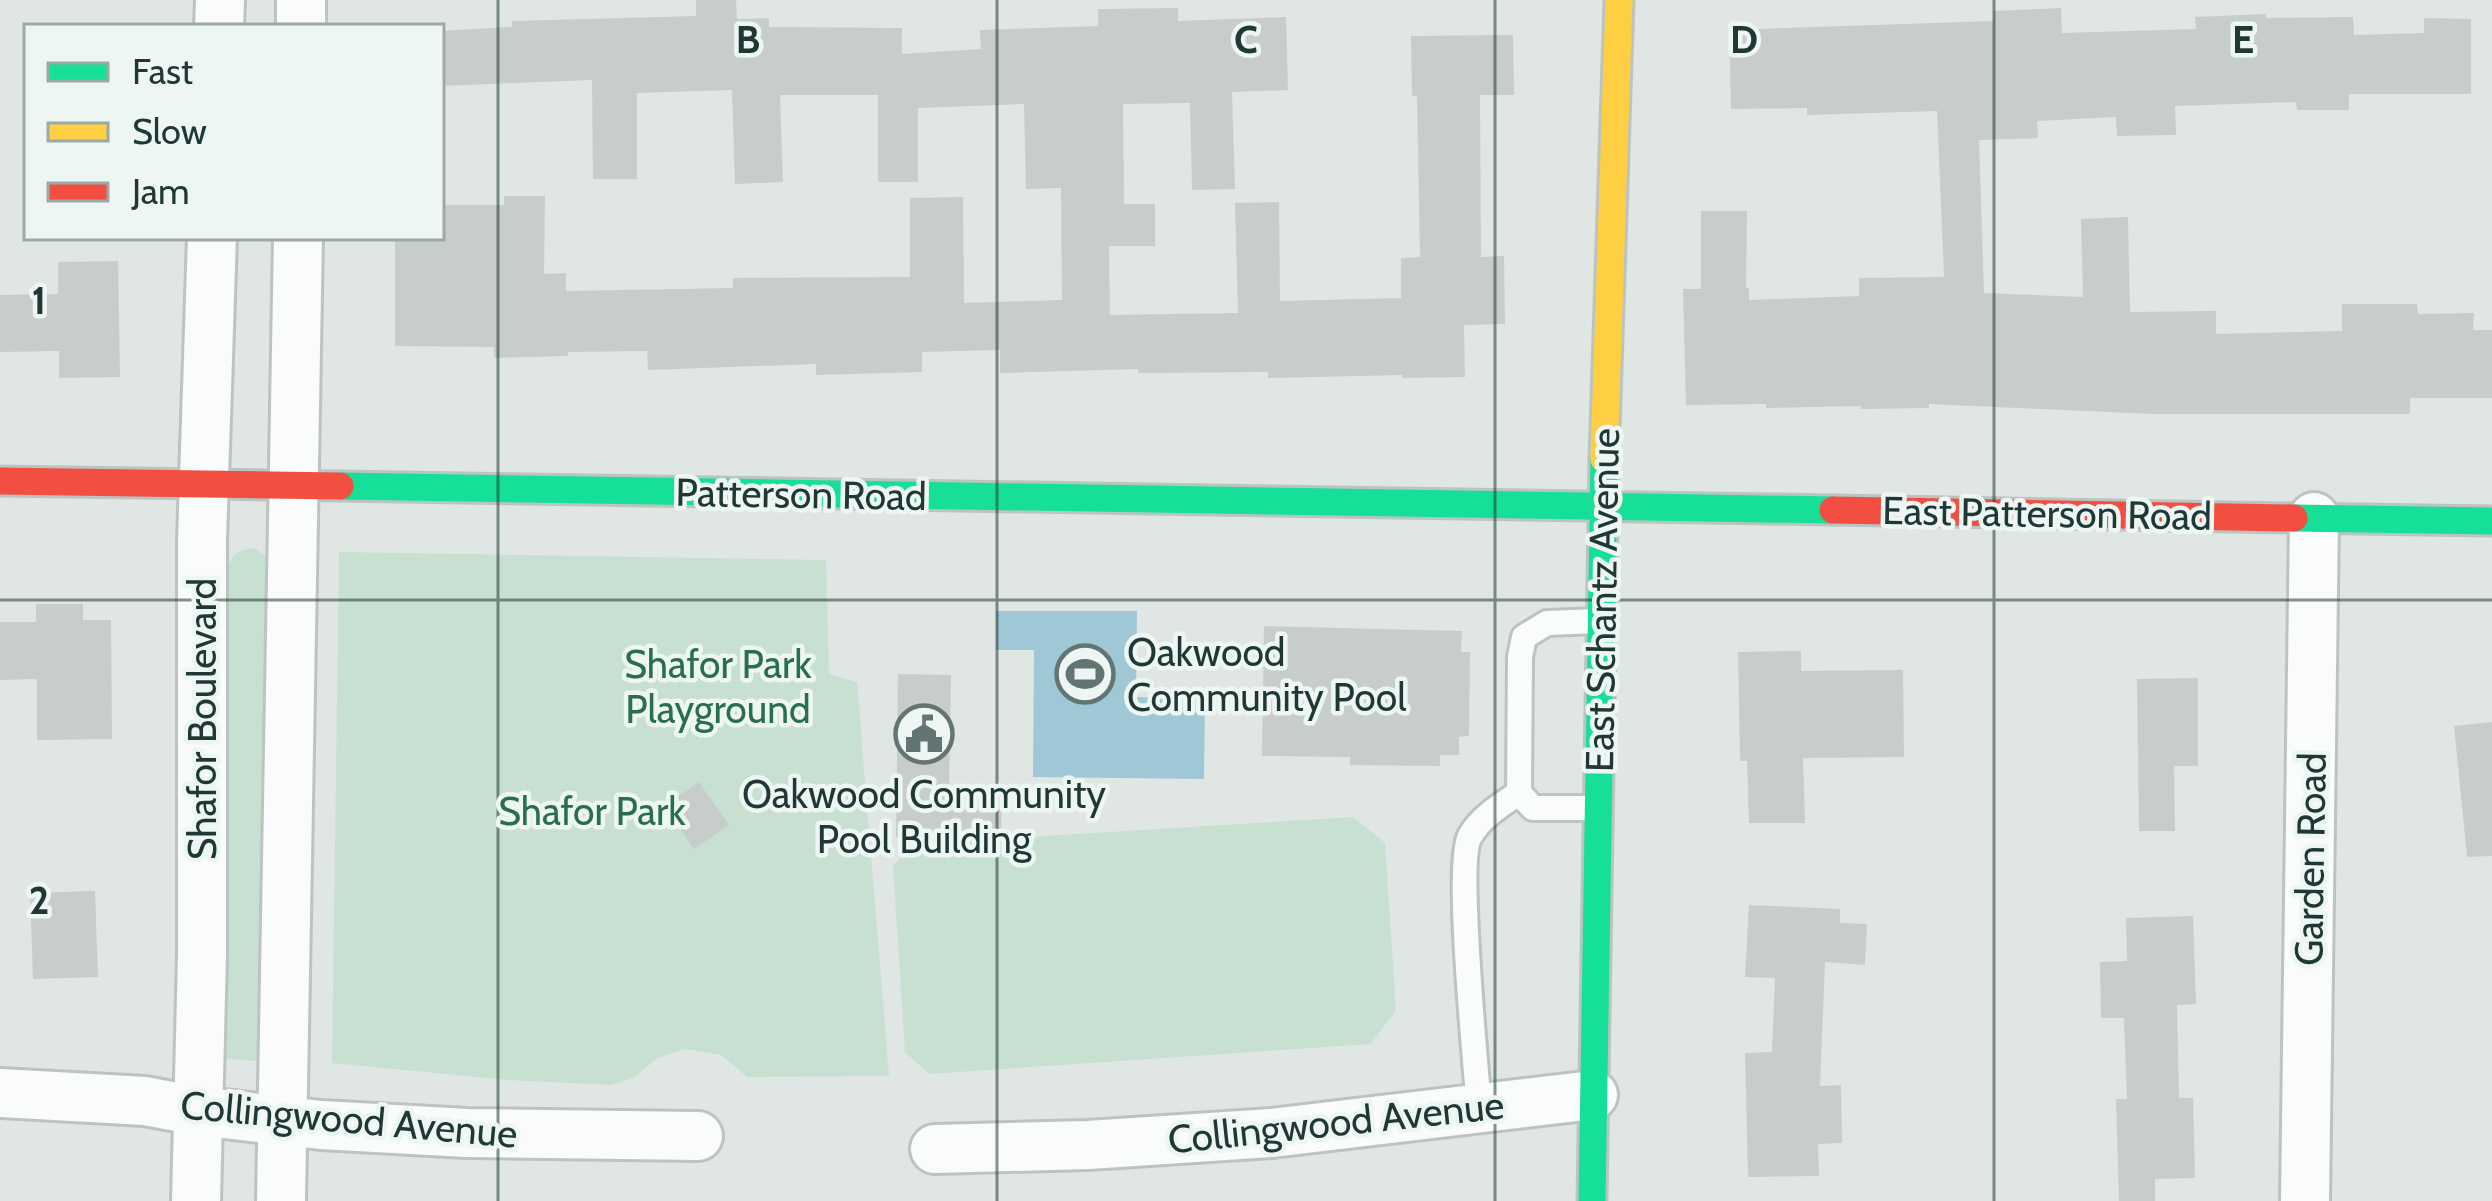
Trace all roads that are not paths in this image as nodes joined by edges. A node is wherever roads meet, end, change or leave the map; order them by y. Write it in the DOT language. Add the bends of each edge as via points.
graph roads {
  1 [pos="1619,0"];
  2 [pos="212,240"];
  3 [pos="298,240"];
  4 [pos="0,481"];
  5 [pos="203,485"];
  6 [pos="294,487"];
  7 [pos="1603,505"];
  8 [pos="2314,518"];
  9 [pos="2492,521"];
  10 [pos="1601,621"];
  11 [pos="1519,793"];
  12 [pos="1598,808"];
  13 [pos="0,1093"];
  14 [pos="1593,1095"];
  15 [pos="1478,1108"];
  16 [pos="198,1111"];
  17 [pos="282,1121"];
  18 [pos="698,1136"];
  19 [pos="935,1149"];
  20 [pos="196,1201"];
  21 [pos="281,1201"];
  22 [pos="1592,1201"];
  23 [pos="2306,1201"];
  1 -- 7 [label="main road, East Schantz Avenue"];
  2 -- 5 [label="street, Shafor Boulevard"];
  3 -- 6 [label="street"];
  4 -- 5 [label="main road, Patterson Road"];
  5 -- 6 [label="main road, Patterson Road"];
  5 -- 16 [label="street, Shafor Boulevard"];
  6 -- 7 [label="main road, Patterson Road"];
  6 -- 17 [label="street"];
  7 -- 8 [label="main road, East Patterson Road"];
  7 -- 10 [label="main road, East Schantz Avenue"];
  8 -- 9 [label="main road, East Patterson Road"];
  8 -- 23 [label="street, Garden Road"];
  10 -- 11 [label="lane" via="1547,623 1524,637"];
  10 -- 12 [label="main road, East Schantz Avenue"];
  11 -- 12 [label="lane" via="1533,808"];
  11 -- 15 [label="lane" via="1467,840"];
  12 -- 14 [label="main road, East Schantz Avenue"];
  13 -- 16 [label="street, Collingwood Avenue"];
  14 -- 15 [label="street, Collingwood Avenue"];
  14 -- 22 [label="main road, East Schantz Avenue"];
  15 -- 19 [label="street, Collingwood Avenue" via="1272,1133"];
  16 -- 17 [label="street, Collingwood Avenue"];
  16 -- 20 [label="street, Shafor Boulevard"];
  17 -- 18 [label="street, Collingwood Avenue"];
  17 -- 21 [label="street"];
}
